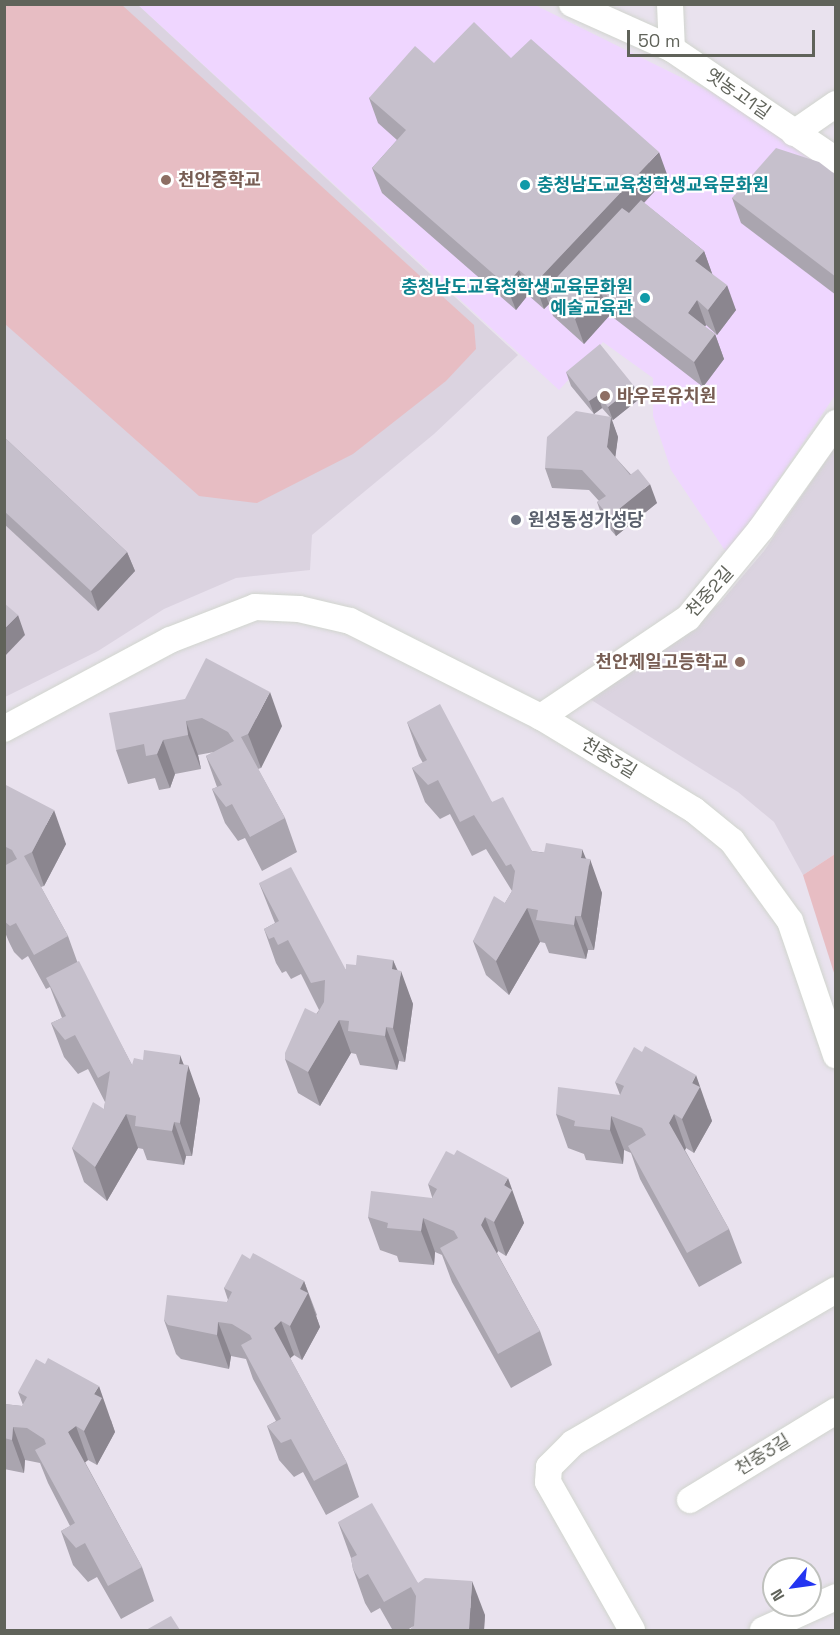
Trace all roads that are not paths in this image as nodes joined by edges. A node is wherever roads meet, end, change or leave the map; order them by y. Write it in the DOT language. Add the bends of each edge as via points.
graph roads {
  1 [pos="572,4"];
  2 [pos="670,4"];
  3 [pos="672,49"];
  4 [pos="836,104"];
  5 [pos="794,133"];
  6 [pos="836,160"];
  7 [pos="836,423"];
  8 [pos="541,717"];
  9 [pos="4,729"];
  10 [pos="836,1055"];
  11 [pos="836,1290"];
  12 [pos="836,1411"];
  13 [pos="690,1500"];
  14 [pos="836,1597"];
  15 [pos="632,1630"];
  16 [pos="763,1630"];
  1 -- 3 [label="street, 옛농고1길"];
  2 -- 3 [label="street"];
  3 -- 5 [label="street, 옛농고1길"];
  4 -- 5 [label="street"];
  5 -- 6 [label="street, 옛농고1길"];
  7 -- 8 [label="street, 천중2길" via="761,530 688,618"];
  8 -- 9 [label="street, 천중3길" via="350,621 299,609 255,607 171,640"];
  8 -- 10 [label="street, 천중3길" via="694,810 732,841 790,921"];
  11 -- 15 [label="street" via="573,1443 549,1467 548,1482"];
  12 -- 13 [label="street, 천중3길"];
  14 -- 16 [label="street"];
}
